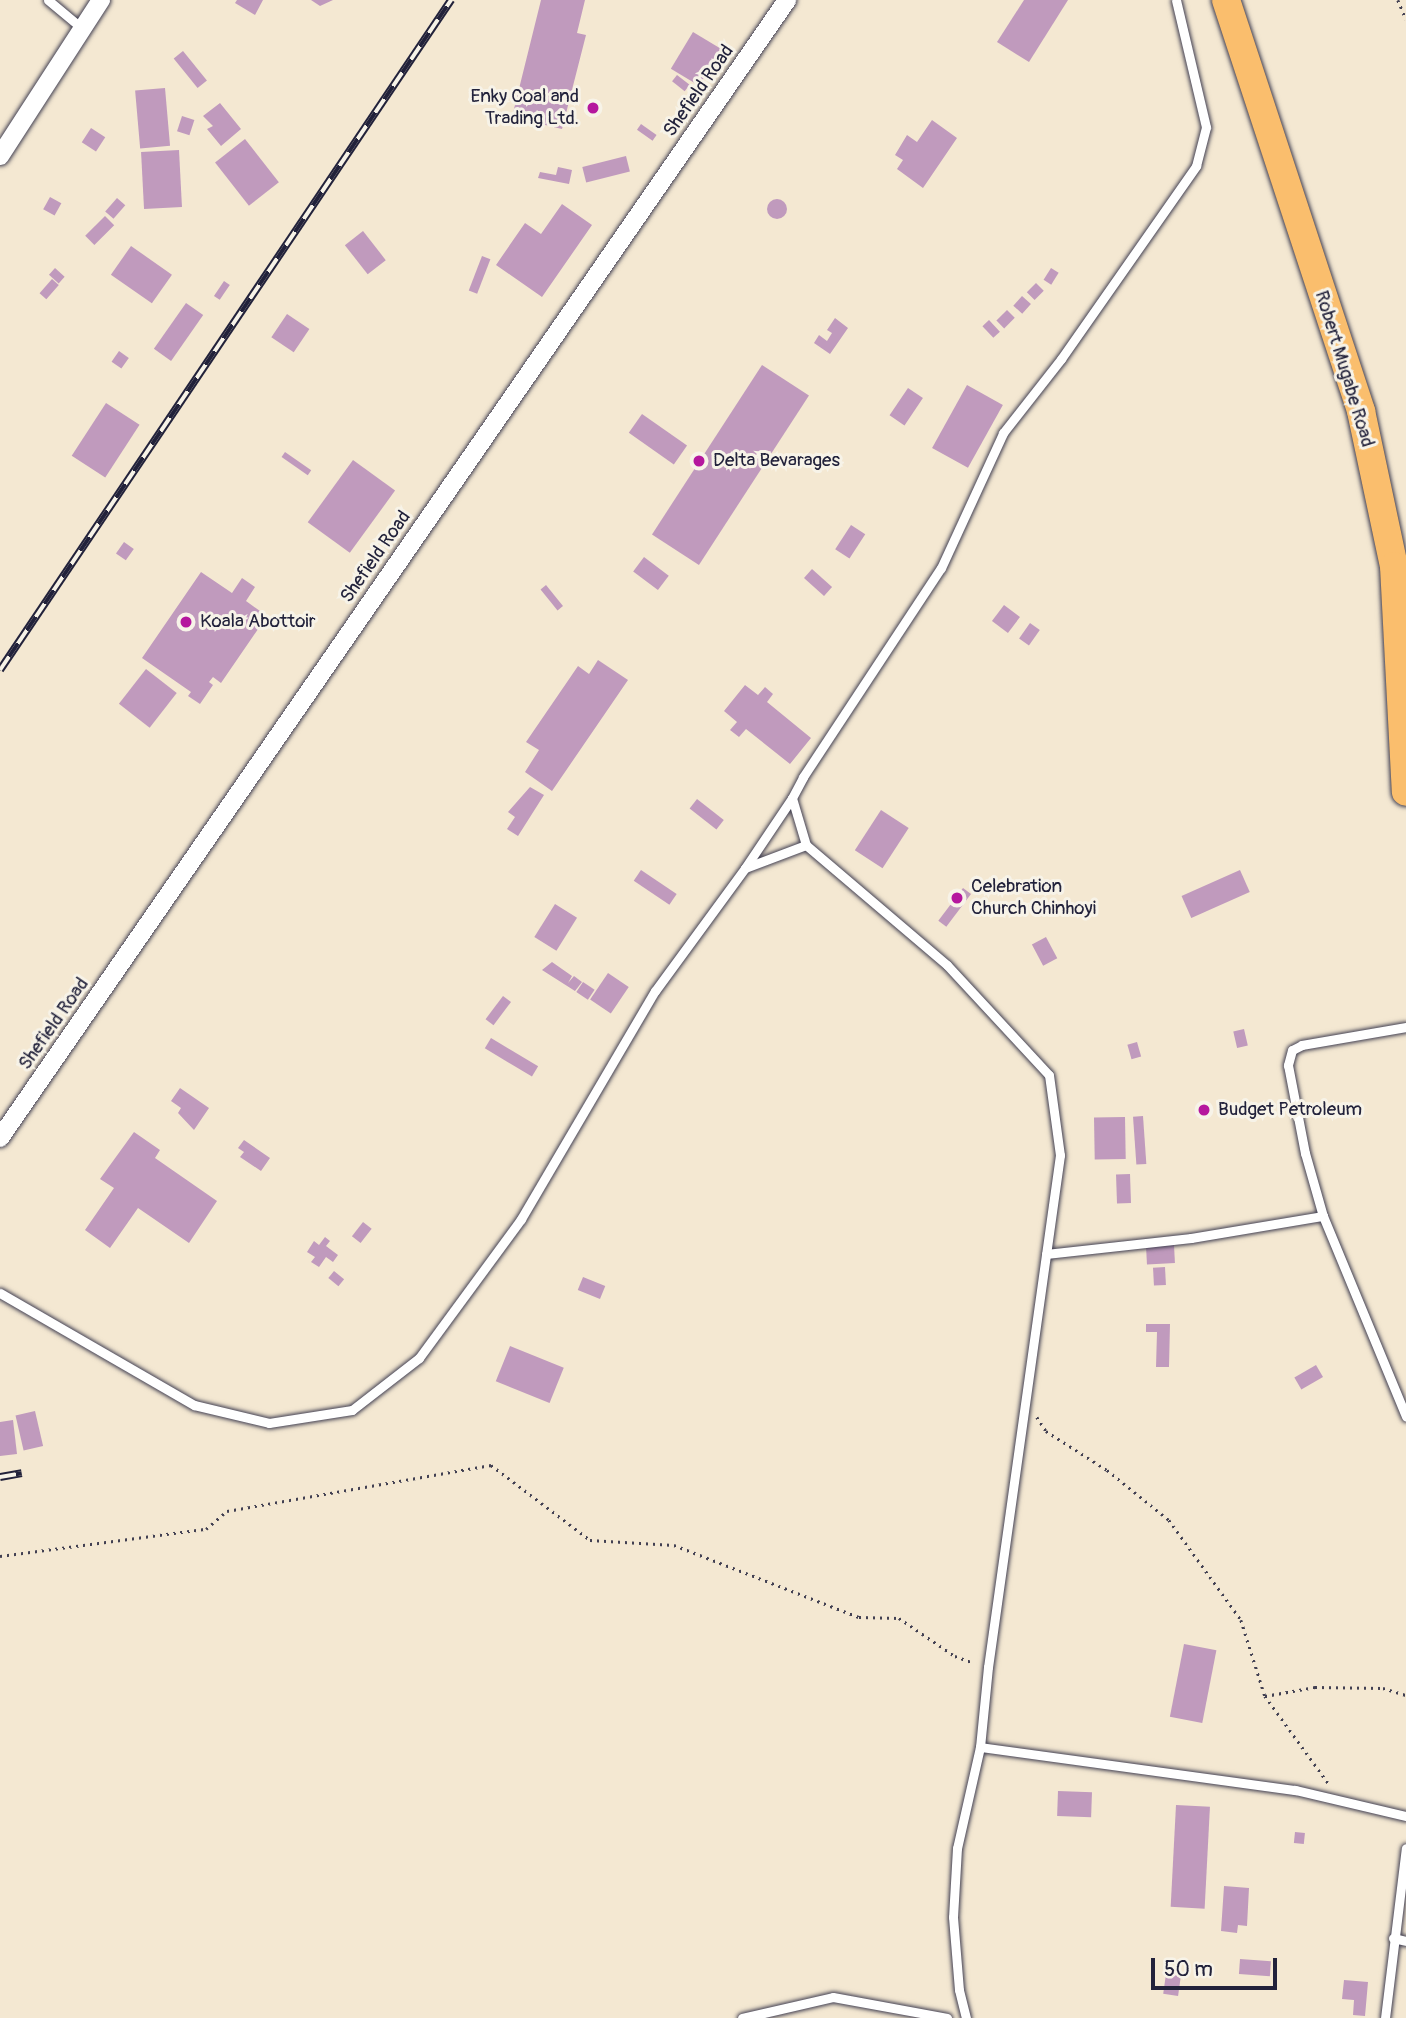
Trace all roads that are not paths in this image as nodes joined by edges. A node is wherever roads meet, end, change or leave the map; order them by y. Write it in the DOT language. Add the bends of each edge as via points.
graph roads {
  1 [pos="48,0"];
  2 [pos="101,0"];
  3 [pos="787,0"];
  4 [pos="1176,0"];
  5 [pos="1226,0"];
  6 [pos="85,30"];
  7 [pos="0,156"];
  8 [pos="1400,566"];
  9 [pos="1406,792"];
  10 [pos="792,799"];
  11 [pos="807,845"];
  12 [pos="745,868"];
  13 [pos="1406,1027"];
  14 [pos="0,1138"];
  15 [pos="1323,1216"];
  16 [pos="1046,1254"];
  17 [pos="0,1293"];
  18 [pos="1406,1416"];
  19 [pos="979,1747"];
  20 [pos="1406,1816"];
  21 [pos="1406,1848"];
  22 [pos="1393,1938"];
  23 [pos="1406,1941"];
  24 [pos="742,2018"];
  25 [pos="947,2018"];
  26 [pos="966,2018"];
  27 [pos="1385,2018"];
  1 -- 6 [label="lane"];
  2 -- 6 [label="street"];
  3 -- 14 [label="street, Shefield Road"];
  4 -- 10 [label="lane" via="1206,127 1196,166 1061,359 1003,433 941,568"];
  5 -- 8 [label="main road, Robert Mugabe Road" via="1360,411"];
  6 -- 7 [label="street"];
  8 -- 9 [label="main road, Robert Mugabe Road"];
  10 -- 11 [label="lane"];
  10 -- 12 [label="lane"];
  11 -- 12 [label="lane"];
  11 -- 16 [label="lane" via="947,965 1049,1076 1059,1155"];
  12 -- 17 [label="lane" via="654,991 513,1230 419,1358 352,1410 269,1423 194,1405"];
  13 -- 15 [label="lane" via="1292,1050 1288,1065"];
  15 -- 16 [label="lane" via="1191,1238"];
  15 -- 18 [label="lane"];
  16 -- 19 [label="lane"];
  19 -- 20 [label="lane" via="1295,1790"];
  19 -- 26 [label="lane" via="956,1862 953,1917"];
  21 -- 22 [label="lane"];
  22 -- 23 [label="lane"];
  22 -- 27 [label="lane"];
  24 -- 25 [label="lane" via="833,1997"];
}
